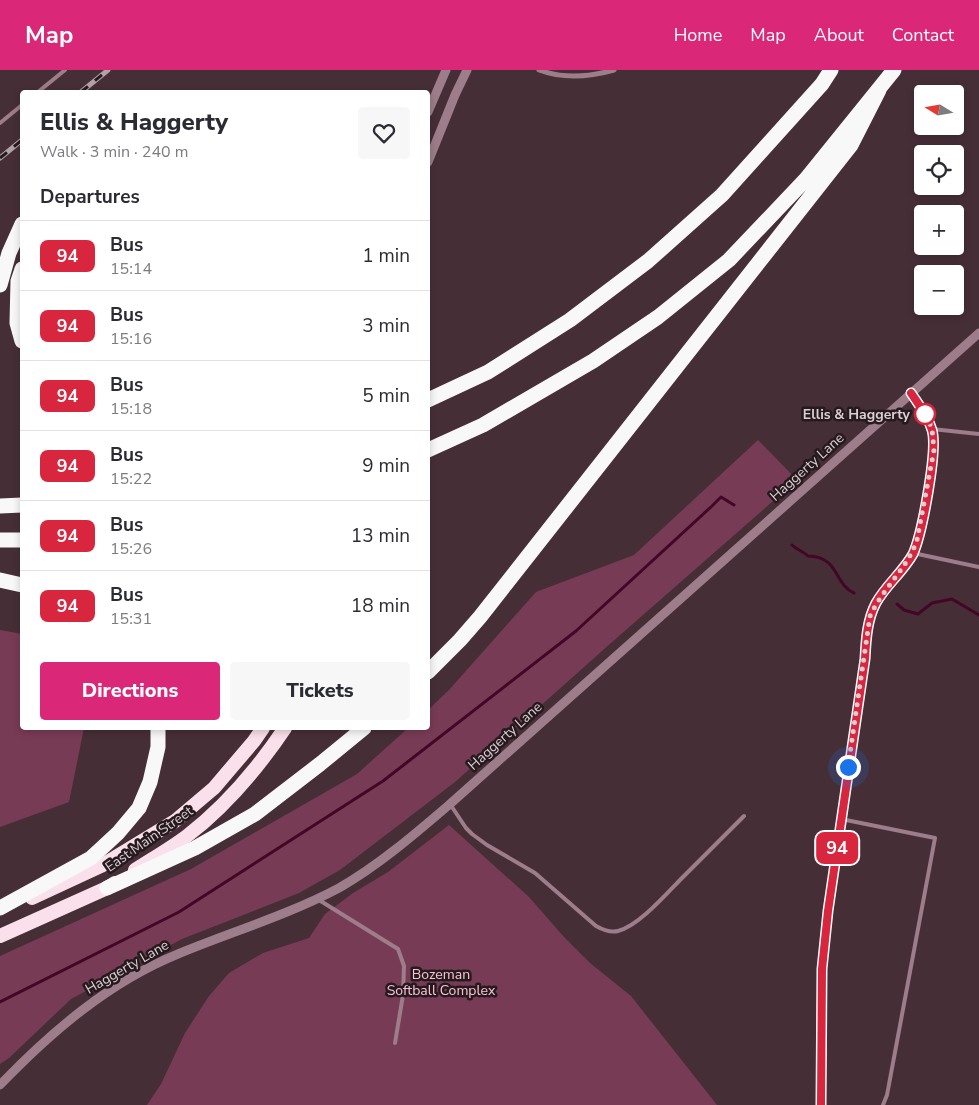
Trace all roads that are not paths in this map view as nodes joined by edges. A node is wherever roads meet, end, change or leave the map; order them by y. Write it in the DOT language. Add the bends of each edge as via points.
graph roads {
  1 [pos="65,70"];
  2 [pos="446,70"];
  3 [pos="467,70"];
  4 [pos="539,70"];
  5 [pos="614,70"];
  6 [pos="831,70"];
  7 [pos="894,70"];
  8 [pos="40,90"];
  9 [pos="880,90"];
  10 [pos="20,107"];
  11 [pos="430,107"];
  12 [pos="0,123"];
  13 [pos="430,157"];
  14 [pos="20,228"];
  15 [pos="20,275"];
  16 [pos="0,285"];
  17 [pos="979,333"];
  18 [pos="20,334"];
  19 [pos="911,393"];
  20 [pos="430,399"];
  21 [pos="932,429"];
  22 [pos="979,434"];
  23 [pos="430,449"];
  24 [pos="20,505"];
  25 [pos="0,506"];
  26 [pos="0,540"];
  27 [pos="20,540"];
  28 [pos="913,554"];
  29 [pos="979,567"];
  30 [pos="0,580"];
  31 [pos="20,585"];
  32 [pos="433,659"];
  33 [pos="158,730"];
  34 [pos="262,730"];
  35 [pos="284,730"];
  36 [pos="362,730"];
  37 [pos="450,804"];
  38 [pos="744,816"];
  39 [pos="841,819"];
  40 [pos="107,888"];
  41 [pos="317,898"];
  42 [pos="0,908"];
  43 [pos="0,912"];
  44 [pos="0,936"];
  45 [pos="395,1043"];
  46 [pos="0,1085"];
  47 [pos="821,1105"];
  48 [pos="883,1105"];
  1 -- 8 [label="lane"];
  2 -- 11 [label="street"];
  3 -- 13 [label="street"];
  4 -- 5 [label="street" via="567,76"];
  6 -- 20 [label="highway" via="722,195 648,261 570,320 488,372"];
  7 -- 9 [label="highway"];
  9 -- 23 [label="highway" via="806,180 729,260 665,311 593,361 483,425"];
  9 -- 32 [label="highway" via="851,144 480,617"];
  10 -- 12 [label="lane"];
  14 -- 16 [label="highway"];
  15 -- 18 [label="highway" via="17,323"];
  17 -- 19 [label="street, Haggerty Lane"];
  19 -- 21 [label="street" via="925,412"];
  19 -- 37 [label="street, Haggerty Lane"];
  21 -- 22 [label="lane"];
  21 -- 28 [label="street" via="932,465"];
  24 -- 25 [label="highway"];
  26 -- 27 [label="highway"];
  28 -- 29 [label="lane"];
  28 -- 39 [label="street" via="870,616"];
  30 -- 31 [label="highway"];
  33 -- 42 [label="highway" via="158,747 150,782 139,808 118,833 91,858"];
  34 -- 43 [label="highway, East Main Street" via="214,788 175,821 101,866"];
  35 -- 40 [label="highway, East Main Street" via="227,801 186,836"];
  36 -- 40 [label="highway" via="255,814 194,848"];
  37 -- 38 [label="lane" via="472,834 540,876 596,926 611,932 628,926 648,912"];
  37 -- 41 [label="street, Haggerty Lane" via="383,859"];
  39 -- 47 [label="street" via="822,969"];
  39 -- 48 [label="lane" via="935,838"];
  40 -- 44 [label="highway, East Main Street"];
  41 -- 45 [label="lane" via="398,949 404,966 404,995"];
  41 -- 46 [label="street, Haggerty Lane" via="177,954 118,985 60,1026"];
}
